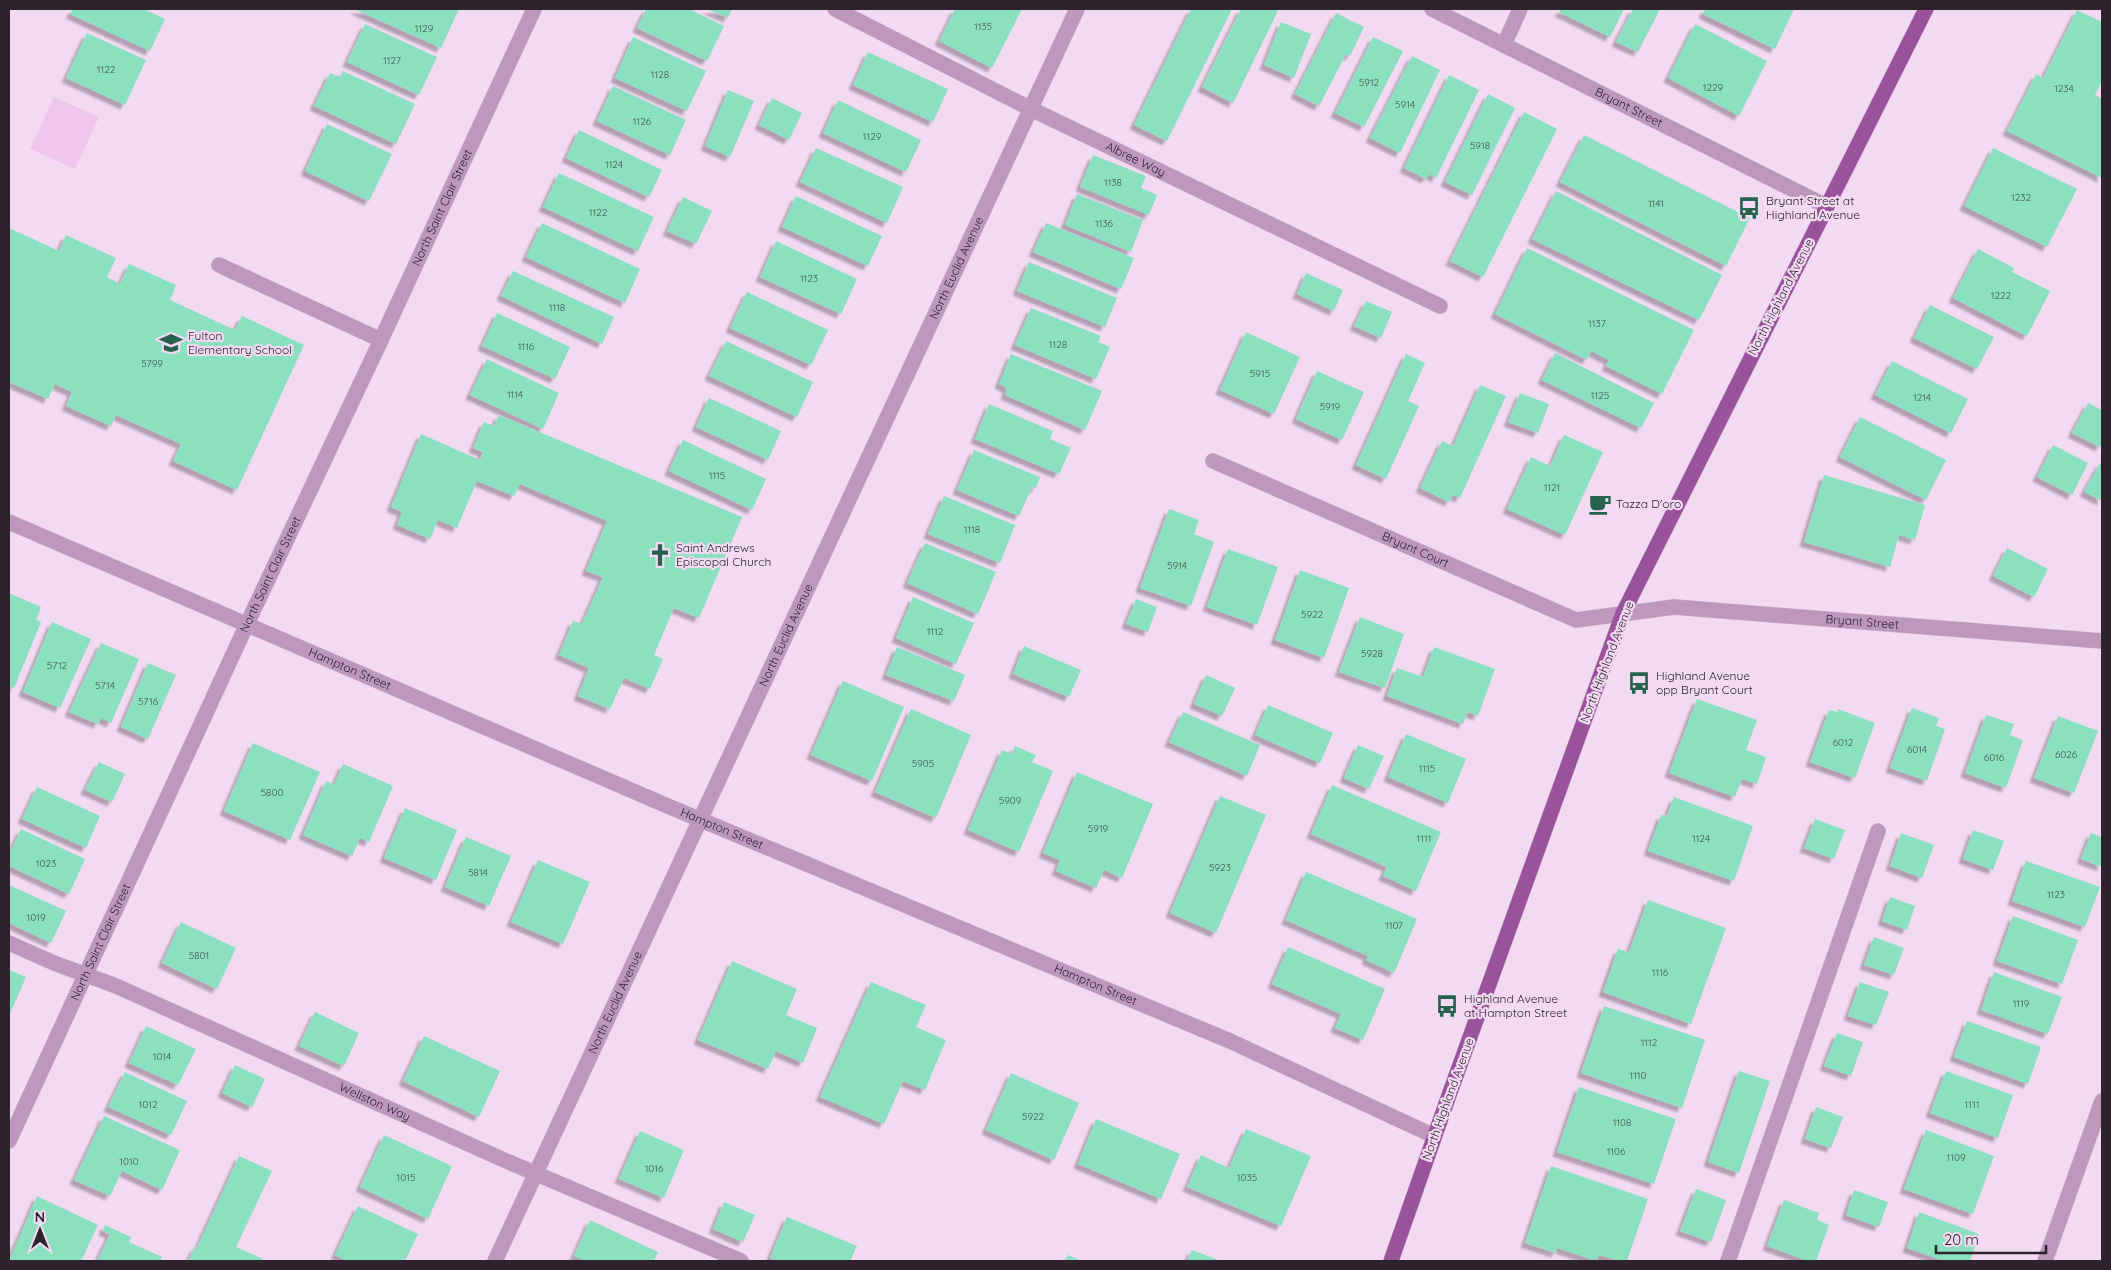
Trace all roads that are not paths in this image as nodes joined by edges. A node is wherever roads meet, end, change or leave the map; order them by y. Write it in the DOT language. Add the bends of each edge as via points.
graph roads {
  1 [pos="534,9"];
  2 [pos="835,9"];
  3 [pos="1077,9"];
  4 [pos="1432,9"];
  5 [pos="1520,9"];
  6 [pos="1926,9"];
  7 [pos="1504,44"];
  8 [pos="1031,109"];
  9 [pos="1826,206"];
  10 [pos="219,265"];
  11 [pos="1440,306"];
  12 [pos="381,340"];
  13 [pos="1212,461"];
  14 [pos="9,522"];
  15 [pos="1623,613"];
  16 [pos="247,624"];
  17 [pos="2102,641"];
  18 [pos="701,819"];
  19 [pos="1878,831"];
  20 [pos="9,943"];
  21 [pos="86,974"];
  22 [pos="2102,1101"];
  23 [pos="1434,1136"];
  24 [pos="9,1141"];
  25 [pos="536,1173"];
  26 [pos="495,1261"];
  27 [pos="741,1261"];
  28 [pos="1390,1261"];
  29 [pos="1728,1261"];
  30 [pos="2046,1261"];
  1 -- 12 [label="street, North Saint Clair Street"];
  2 -- 8 [label="street, Albree Way"];
  3 -- 8 [label="street, North Euclid Avenue"];
  4 -- 7 [label="street, Bryant Street"];
  5 -- 7 [label="street"];
  6 -- 9 [label="main road, North Highland Avenue"];
  7 -- 9 [label="street, Bryant Street"];
  8 -- 11 [label="street, Albree Way"];
  8 -- 18 [label="street, North Euclid Avenue"];
  9 -- 15 [label="main road, North Highland Avenue"];
  10 -- 12 [label="street"];
  12 -- 16 [label="street, North Saint Clair Street"];
  13 -- 15 [label="street, Bryant Court" via="1576,620"];
  14 -- 16 [label="street, Hampton Street"];
  15 -- 17 [label="street, Bryant Street" via="1674,607"];
  15 -- 23 [label="main road, North Highland Avenue"];
  16 -- 18 [label="street, Hampton Street"];
  16 -- 21 [label="street, North Saint Clair Street"];
  18 -- 23 [label="street, Hampton Street" via="1230,1041"];
  18 -- 25 [label="street, North Euclid Avenue"];
  19 -- 29 [label="street"];
  20 -- 21 [label="street, Wellston Way"];
  21 -- 24 [label="street, North Saint Clair Street"];
  21 -- 25 [label="street, Wellston Way"];
  22 -- 30 [label="street"];
  23 -- 28 [label="main road, North Highland Avenue"];
  25 -- 26 [label="street, North Euclid Avenue"];
  25 -- 27 [label="street, Wellston Way"];
}
